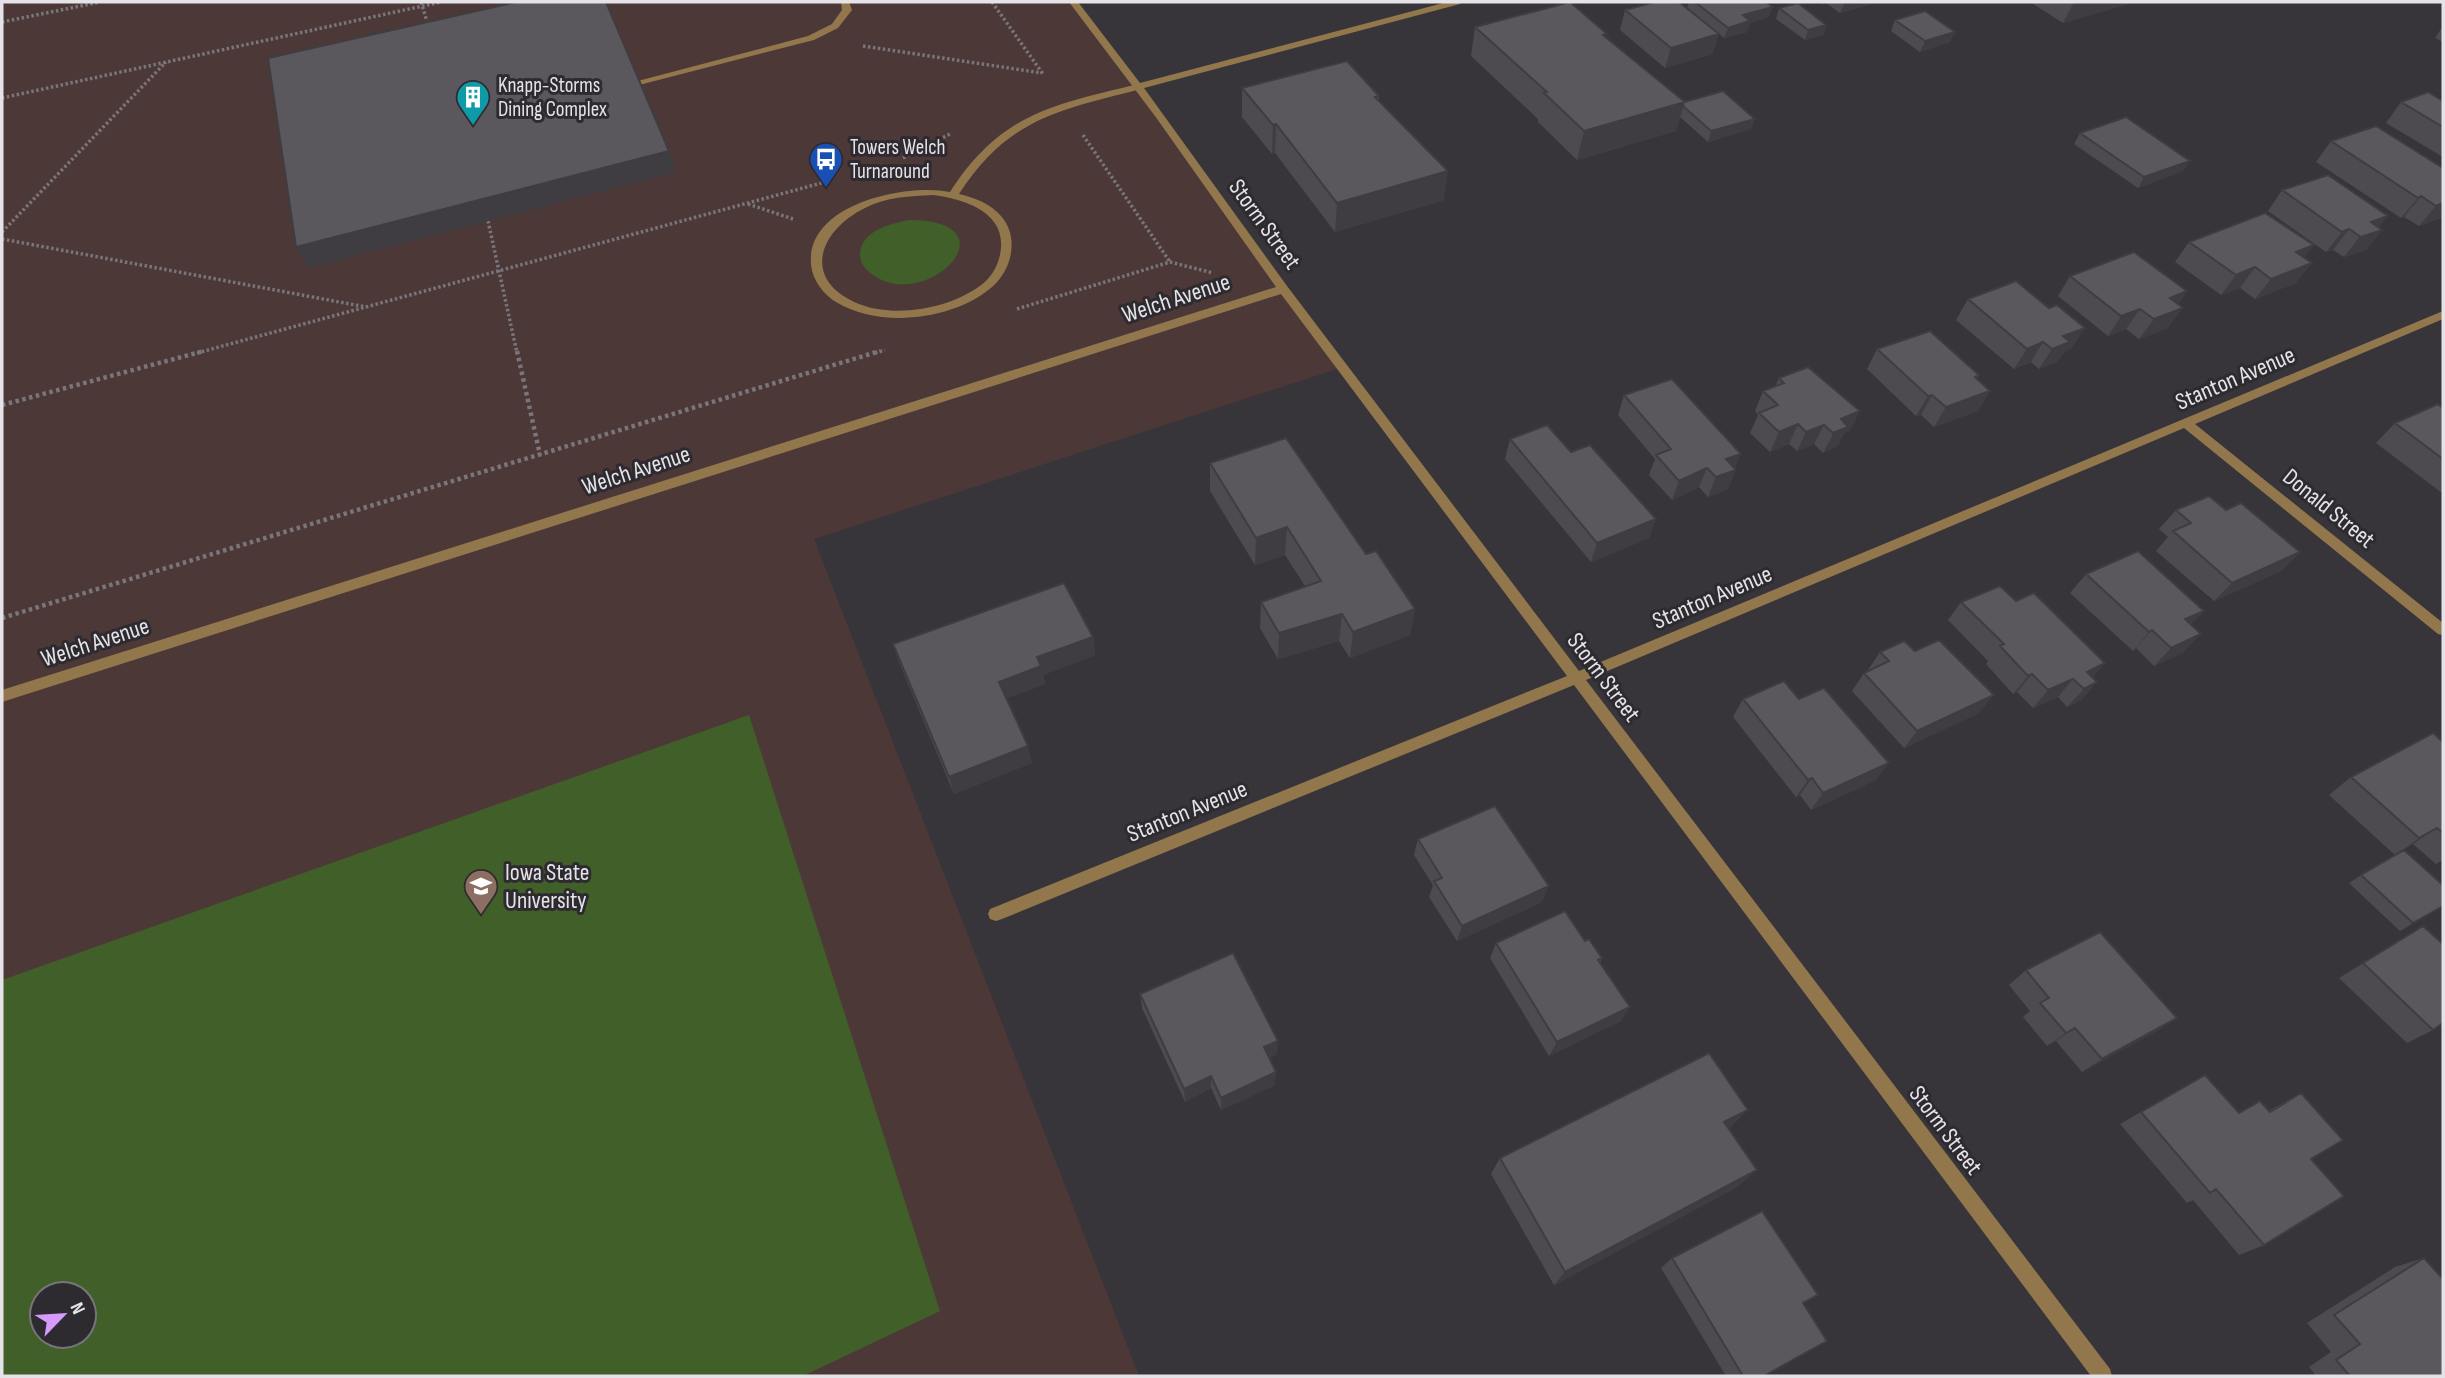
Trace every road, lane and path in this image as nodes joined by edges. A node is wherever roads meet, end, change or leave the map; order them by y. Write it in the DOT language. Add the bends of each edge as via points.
graph roads {
  1 [pos="100,2"];
  2 [pos="441,2"];
  3 [pos="845,2"];
  4 [pos="992,2"];
  5 [pos="1074,2"];
  6 [pos="1457,2"];
  7 [pos="422,4"];
  8 [pos="2,22"];
  9 [pos="429,31"];
  10 [pos="811,38"];
  11 [pos="167,62"];
  12 [pos="1042,73"];
  13 [pos="639,82"];
  14 [pos="1048,82"];
  15 [pos="1138,87"];
  16 [pos="2,98"];
  17 [pos="1078,128"];
  18 [pos="954,132"];
  19 [pos="893,163"];
  20 [pos="825,182"];
  21 [pos="953,195"];
  22 [pos="488,221"];
  23 [pos="2,232"];
  24 [pos="2,239"];
  25 [pos="1170,262"];
  26 [pos="499,273"];
  27 [pos="1219,277"];
  28 [pos="1283,289"];
  29 [pos="367,307"];
  30 [pos="1016,310"];
  31 [pos="2443,315"];
  32 [pos="887,350"];
  33 [pos="2,405"];
  34 [pos="2186,422"];
  35 [pos="540,455"];
  36 [pos="2,618"];
  37 [pos="2443,629"];
  38 [pos="1576,678"];
  39 [pos="2,696"];
  40 [pos="996,914"];
  41 [pos="2103,1376"];
  1 -- 8 [label="path"];
  2 -- 7 [label="path"];
  3 -- 10 [label="street" via="847,10 835,26"];
  4 -- 12 [label="path"];
  5 -- 15 [label="street, Storm Street"];
  6 -- 15 [label="street"];
  7 -- 9 [label="path"];
  7 -- 11 [label="path"];
  10 -- 12 [label="path"];
  10 -- 13 [label="street"];
  11 -- 16 [label="path"];
  11 -- 23 [label="path"];
  12 -- 14 [label="path"];
  15 -- 21 [label="street" via="1064,106 1017,126 996,139 965,172"];
  15 -- 28 [label="street, Storm Street"];
  17 -- 25 [label="path"];
  18 -- 19 [label="path"];
  20 -- 26 [label="path"];
  21 -- 21 [label="street" via="903,193 848,212 829,228 818,247 816,267 824,285 842,300 867,310 898,314 933,311 964,300 989,283 1004,263 1008,243 1002,223 986,208"];
  22 -- 26 [label="path"];
  24 -- 29 [label="path"];
  25 -- 27 [label="path"];
  25 -- 30 [label="path"];
  26 -- 29 [label="path"];
  26 -- 35 [label="path"];
  28 -- 38 [label="street, Storm Street"];
  28 -- 39 [label="street, Welch Avenue"];
  29 -- 33 [label="path"];
  31 -- 34 [label="street, Stanton Avenue"];
  32 -- 35 [label="path"];
  34 -- 37 [label="street, Donald Street"];
  34 -- 38 [label="street, Stanton Avenue"];
  35 -- 36 [label="path"];
  38 -- 40 [label="street, Stanton Avenue"];
  38 -- 41 [label="street, Storm Street"];
}
